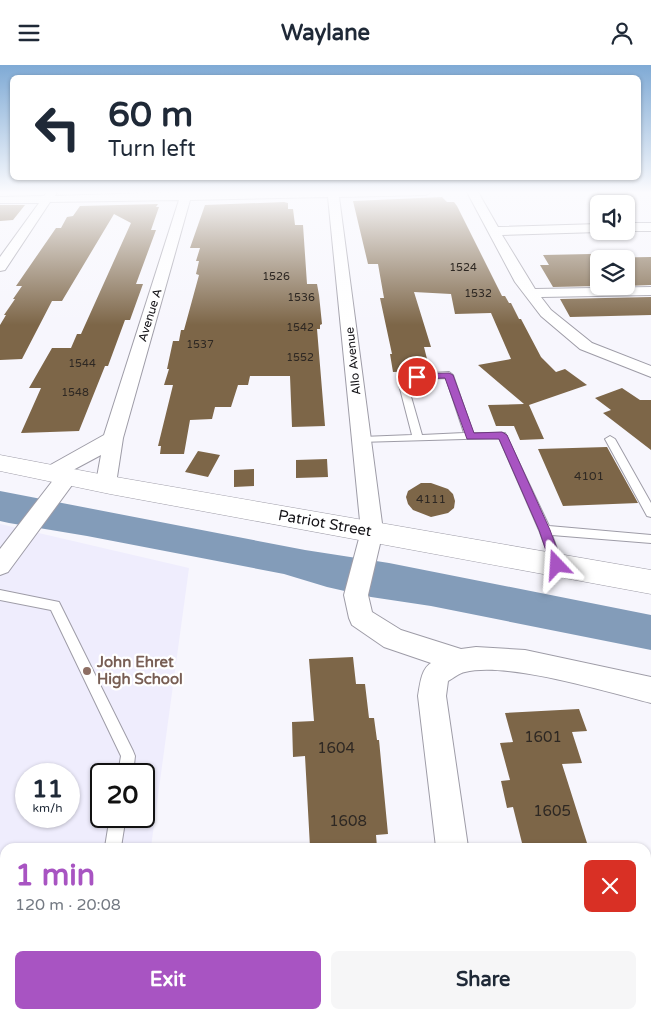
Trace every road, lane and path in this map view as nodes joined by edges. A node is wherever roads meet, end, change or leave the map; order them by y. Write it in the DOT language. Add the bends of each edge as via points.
graph roads {
  1 [pos="21,236"];
  2 [pos="173,236"];
  3 [pos="339,236"];
  4 [pos="498,236"];
  5 [pos="0,267"];
  6 [pos="651,291"];
  7 [pos="530,293"];
  8 [pos="651,372"];
  9 [pos="470,437"];
  10 [pos="113,438"];
  11 [pos="418,438"];
  12 [pos="610,439"];
  13 [pos="362,441"];
  14 [pos="0,463"];
  15 [pos="59,480"];
  16 [pos="110,485"];
  17 [pos="651,513"];
  18 [pos="545,530"];
  19 [pos="651,539"];
  20 [pos="369,541"];
  21 [pos="557,565"];
  22 [pos="0,566"];
  23 [pos="651,582"];
  24 [pos="0,595"];
  25 [pos="460,661"];
  26 [pos="651,690"];
  27 [pos="127,763"];
  28 [pos="116,828"];
  29 [pos="114,843"];
  30 [pos="451,843"];
  1 -- 5 [label="street"];
  2 -- 10 [label="street, Avenue A"];
  3 -- 13 [label="street, Allo Avenue"];
  4 -- 7 [label="street"];
  6 -- 7 [label="street"];
  7 -- 8 [label="street" via="546,313 586,346"];
  9 -- 11 [label="lane"];
  9 -- 11 [label="lane" via="449,375 402,377"];
  9 -- 18 [label="lane" via="502,435"];
  10 -- 15 [label="street" via="83,457"];
  10 -- 16 [label="street, Avenue A" via="108,477"];
  11 -- 13 [label="lane"];
  12 -- 17 [label="lane"];
  13 -- 20 [label="street, Allo Avenue"];
  14 -- 15 [label="main road, Patriot Street"];
  15 -- 16 [label="main road, Patriot Street"];
  15 -- 22 [label="street"];
  16 -- 20 [label="main road, Patriot Street"];
  18 -- 19 [label="lane"];
  18 -- 21 [label="lane"];
  20 -- 21 [label="main road, Patriot Street"];
  20 -- 25 [label="street" via="356,595 361,618 393,639"];
  21 -- 23 [label="main road, Patriot Street"];
  24 -- 27 [label="lane" via="55,606 128,756"];
  25 -- 26 [label="street" via="485,657 520,661"];
  25 -- 30 [label="street" via="436,674 432,697"];
  28 -- 29 [label="lane"];
}
